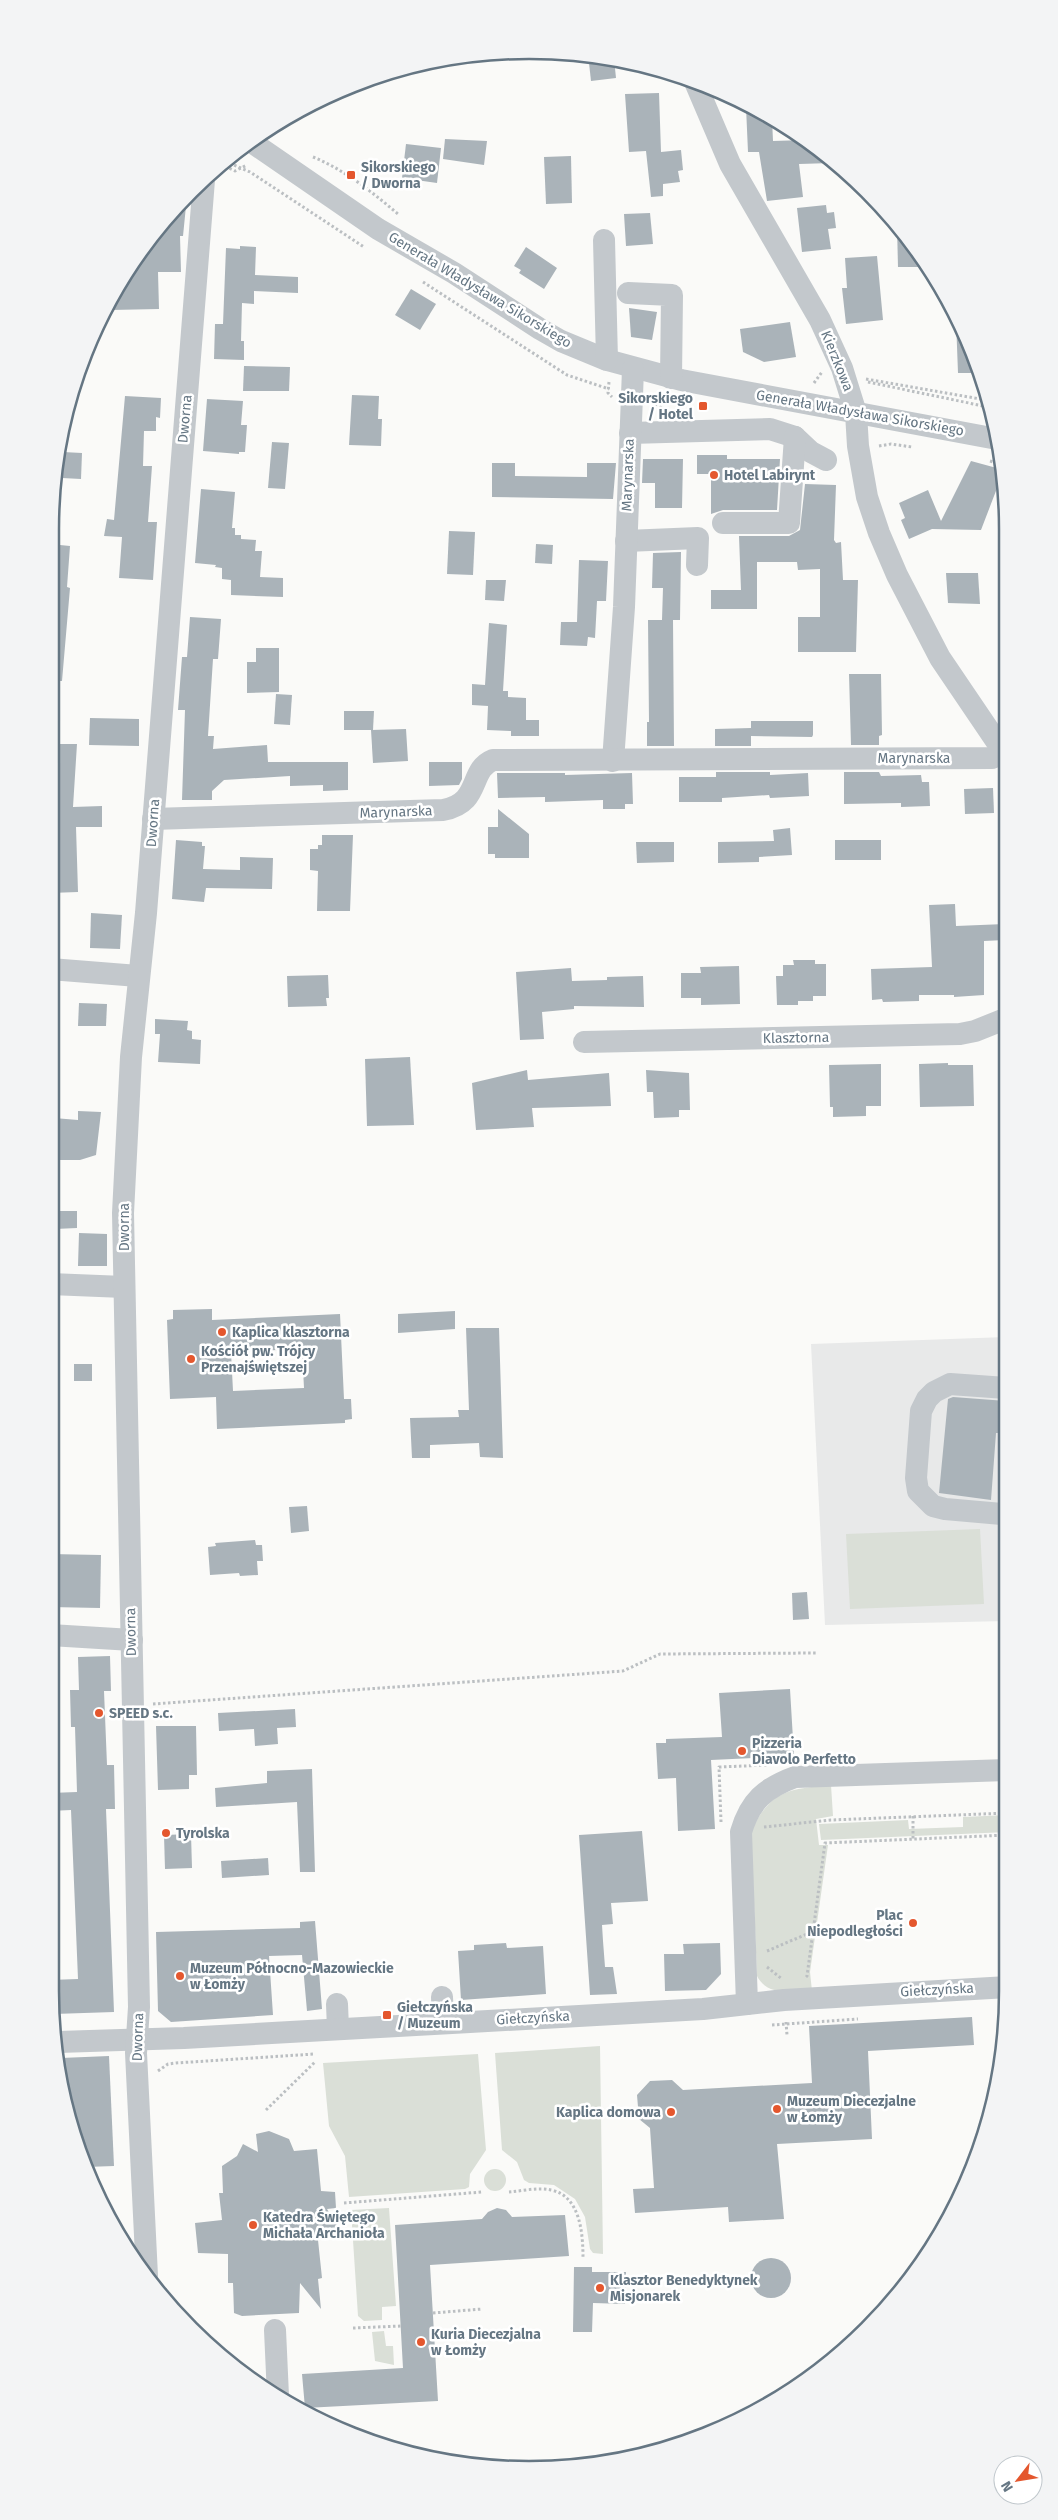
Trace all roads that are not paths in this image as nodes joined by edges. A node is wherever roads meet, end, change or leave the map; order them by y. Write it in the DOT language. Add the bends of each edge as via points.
graph roads {
  1 [pos="699,91"];
  2 [pos="257,146"];
  3 [pos="203,189"];
  4 [pos="604,240"];
  5 [pos="628,293"];
  6 [pos="607,360"];
  7 [pos="634,369"];
  8 [pos="671,378"];
  9 [pos="856,414"];
  10 [pos="630,433"];
  11 [pos="795,437"];
  12 [pos="990,438"];
  13 [pos="826,460"];
  14 [pos="724,523"];
  15 [pos="626,541"];
  16 [pos="698,565"];
  17 [pos="999,746"];
  18 [pos="999,755"];
  19 [pos="613,761"];
  20 [pos="153,819"];
  21 [pos="59,970"];
  22 [pos="138,976"];
  23 [pos="999,1021"];
  24 [pos="584,1042"];
  25 [pos="59,1284"];
  26 [pos="124,1287"];
  27 [pos="999,1388"];
  28 [pos="999,1514"];
  29 [pos="59,1636"];
  30 [pos="132,1640"];
  31 [pos="999,1770"];
  32 [pos="999,1987"];
  33 [pos="442,1997"];
  34 [pos="337,2004"];
  35 [pos="747,2004"];
  36 [pos="443,2023"];
  37 [pos="338,2029"];
  38 [pos="138,2039"];
  39 [pos="62,2042"];
  40 [pos="156,2277"];
  41 [pos="275,2330"];
  42 [pos="278,2388"];
  1 -- 9 [label="street, Kierzkowa" via="730,164 853,376"];
  2 -- 6 [label="street, Generała Władysława Sikorskiego" via="378,229 540,329"];
  3 -- 20 [label="street, Dworna"];
  4 -- 6 [label="street"];
  5 -- 8 [label="street" via="672,295"];
  6 -- 7 [label="street, Generała Władysława Sikorskiego"];
  7 -- 8 [label="street, Generała Władysława Sikorskiego"];
  7 -- 10 [label="street, Marynarska"];
  8 -- 9 [label="street, Generała Władysława Sikorskiego"];
  9 -- 12 [label="street, Generała Władysława Sikorskiego"];
  9 -- 17 [label="street, Kierzkowa" via="867,497 893,566 940,658"];
  10 -- 11 [label="street" via="770,429"];
  10 -- 15 [label="street, Marynarska"];
  11 -- 13 [label="street" via="811,452"];
  11 -- 14 [label="street" via="790,523"];
  15 -- 16 [label="street" via="698,538"];
  15 -- 19 [label="street, Marynarska"];
  18 -- 19 [label="street, Marynarska" via="992,758"];
  19 -- 20 [label="street, Marynarska" via="493,760 480,771 469,797 453,808 443,810"];
  20 -- 22 [label="street, Dworna"];
  21 -- 22 [label="street"];
  22 -- 26 [label="street, Dworna" via="123,1213"];
  23 -- 24 [label="street, Klasztorna" via="960,1034"];
  25 -- 26 [label="street"];
  26 -- 30 [label="street, Dworna"];
  27 -- 28 [label="street" via="950,1384 927,1399 921,1411 916,1478 918,1491 933,1506"];
  29 -- 30 [label="street"];
  30 -- 38 [label="street, Dworna"];
  31 -- 35 [label="street" via="795,1777 764,1792 746,1816 741,1832"];
  32 -- 35 [label="street, Giełczyńska"];
  33 -- 36 [label="street"];
  34 -- 37 [label="street"];
  35 -- 36 [label="street, Giełczyńska"];
  36 -- 37 [label="street, Giełczyńska"];
  37 -- 38 [label="street, Giełczyńska"];
  38 -- 39 [label="street, Giełczyńska"];
  38 -- 40 [label="street, Dworna" via="136,2060"];
  41 -- 42 [label="street"];
}
